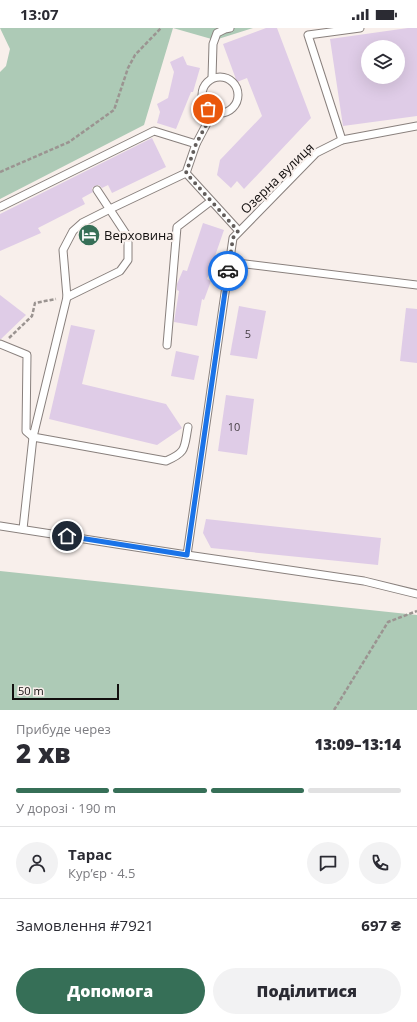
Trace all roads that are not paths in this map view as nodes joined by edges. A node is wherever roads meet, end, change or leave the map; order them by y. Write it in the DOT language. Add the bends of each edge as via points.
graph roads {
  1 [pos="230,28"];
  2 [pos="360,28"];
  3 [pos="212,78"];
  4 [pos="213,112"];
  5 [pos="417,126"];
  6 [pos="342,140"];
  7 [pos="196,144"];
  8 [pos="186,173"];
  9 [pos="97,190"];
  10 [pos="211,201"];
  11 [pos="0,207"];
  12 [pos="110,209"];
  13 [pos="238,231"];
  14 [pos="229,262"];
  15 [pos="417,285"];
  16 [pos="67,297"];
  17 [pos="167,344"];
  18 [pos="1,345"];
  19 [pos="188,427"];
  20 [pos="33,437"];
  21 [pos="0,526"];
  22 [pos="23,529"];
  23 [pos="187,555"];
  24 [pos="417,594"];
  1 -- 3 [label="lane" via="217,33 213,44"];
  2 -- 6 [label="lane" via="308,35"];
  3 -- 4 [label="lane" via="203,86 202,98 204,104"];
  3 -- 4 [label="lane" via="218,76 230,80 235,84 238,95 230,110"];
  4 -- 7 [label="lane"];
  5 -- 6 [label="lane, Озерна вулиця"];
  6 -- 13 [label="lane, Озерна вулиця" via="316,153"];
  7 -- 8 [label="lane"];
  7 -- 11 [label="lane" via="154,131 84,169"];
  8 -- 10 [label="lane"];
  8 -- 12 [label="lane"];
  9 -- 12 [label="lane"];
  10 -- 13 [label="lane"];
  10 -- 17 [label="lane" via="177,227"];
  12 -- 16 [label="lane" via="82,223 73,231 63,250"];
  12 -- 16 [label="lane" via="128,237 128,260 120,271"];
  13 -- 14 [label="lane, Озерна вулиця" via="233,238"];
  14 -- 15 [label="lane"];
  14 -- 23 [label="lane, Озерна вулиця"];
  16 -- 20 [label="lane"];
  18 -- 20 [label="lane" via="27,355 26,431"];
  19 -- 20 [label="lane" via="184,450 166,461"];
  20 -- 22 [label="lane"];
  21 -- 22 [label="lane"];
  22 -- 23 [label="lane"];
  23 -- 24 [label="lane" via="364,581"];
}
